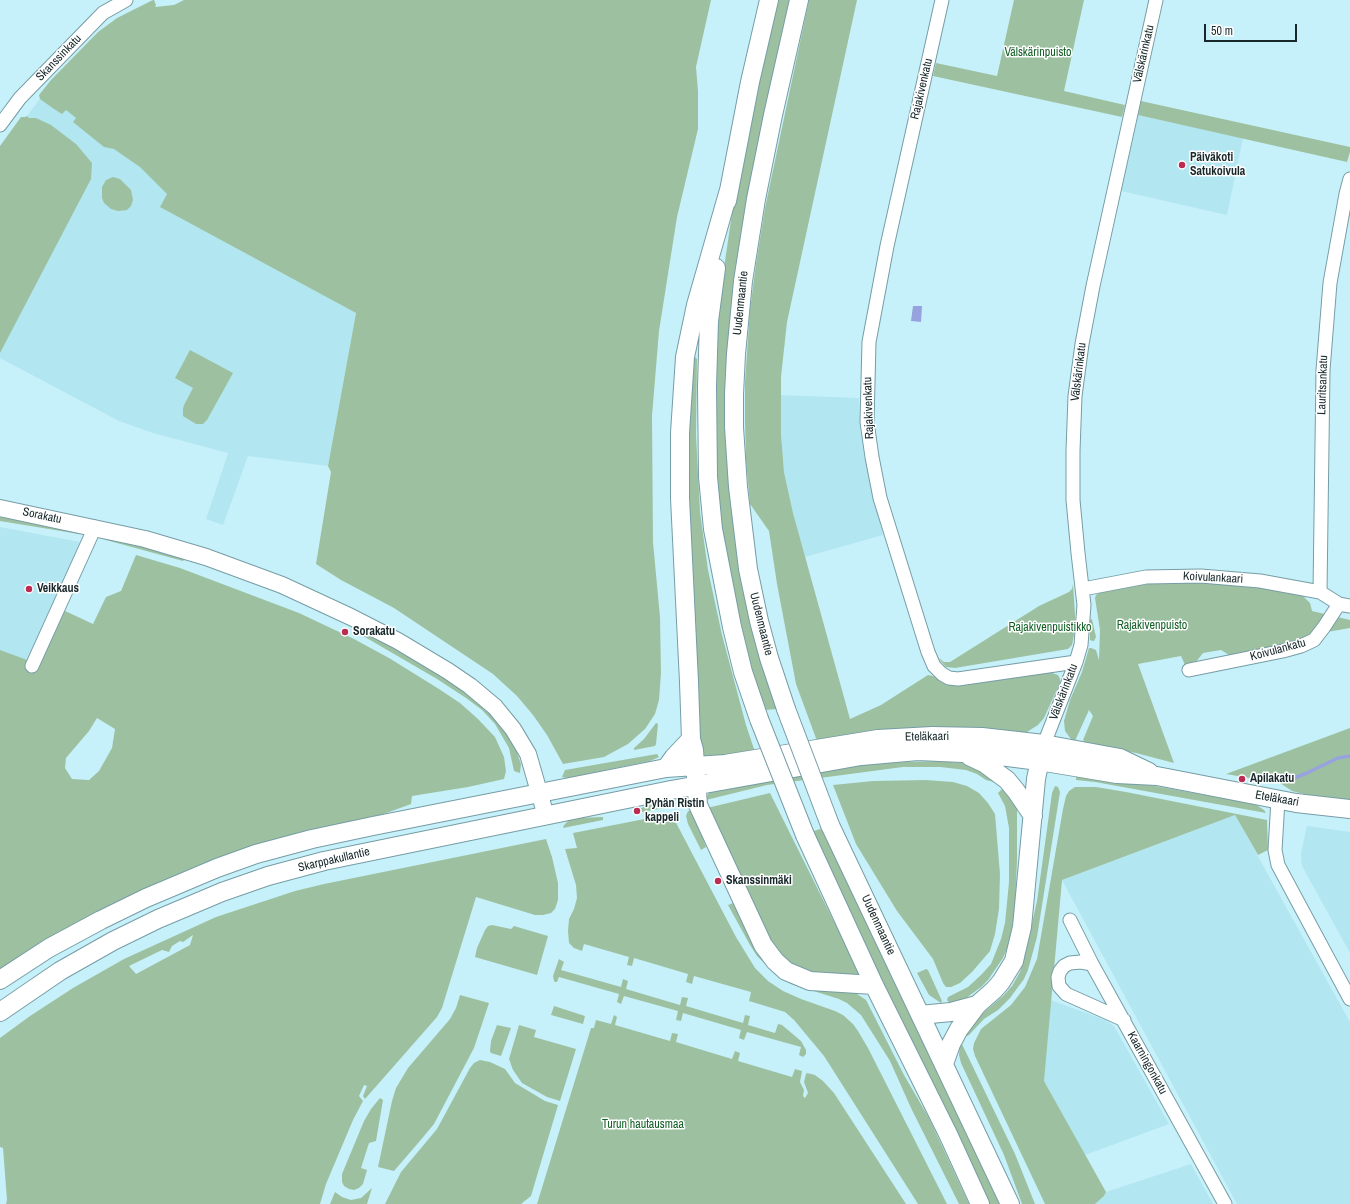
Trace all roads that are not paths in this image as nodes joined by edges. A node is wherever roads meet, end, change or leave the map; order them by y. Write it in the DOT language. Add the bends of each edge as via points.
graph roads {
  1 [pos="126,0"];
  2 [pos="769,0"];
  3 [pos="799,0"];
  4 [pos="942,0"];
  5 [pos="1156,0"];
  6 [pos="0,125"];
  7 [pos="1350,179"];
  8 [pos="729,190"];
  9 [pos="0,508"];
  10 [pos="95,527"];
  11 [pos="1083,589"];
  12 [pos="1320,592"];
  13 [pos="1345,605"];
  14 [pos="1076,662"];
  15 [pos="32,666"];
  16 [pos="1189,670"];
  17 [pos="691,739"];
  18 [pos="1044,744"];
  19 [pos="963,752"];
  20 [pos="1039,761"];
  21 [pos="694,767"];
  22 [pos="666,768"];
  23 [pos="1157,776"];
  24 [pos="696,786"];
  25 [pos="540,792"];
  26 [pos="1278,800"];
  27 [pos="1350,809"];
  28 [pos="546,816"];
  29 [pos="1033,816"];
  30 [pos="1070,920"];
  31 [pos="1092,964"];
  32 [pos="0,980"];
  33 [pos="874,986"];
  34 [pos="1350,999"];
  35 [pos="977,1005"];
  36 [pos="0,1012"];
  37 [pos="920,1015"];
  38 [pos="1124,1020"];
  39 [pos="944,1064"];
  40 [pos="980,1204"];
  41 [pos="1010,1204"];
  42 [pos="1225,1204"];
  1 -- 6 [label="street, Skanssinkatu" via="103,13 20,98"];
  2 -- 8 [label="main road"];
  3 -- 37 [label="main road, Uudenmaantie, bridge" via="773,115 742,281 734,394 738,487 748,569 759,621 786,709 830,825"];
  4 -- 14 [label="street, Rajakivenkatu" via="886,252 869,342 868,422 880,498 928,652 934,666 942,674 958,679"];
  5 -- 11 [label="street, Välskärinkatu" via="1093,286 1075,396 1073,500"];
  7 -- 12 [label="street, Lauritsankatu" via="1330,283 1323,370"];
  8 -- 17 [label="main road" via="696,305 685,357 680,433 680,498"];
  8 -- 33 [label="main road, bridge" via="709,321 706,420 713,529 732,627 743,672 759,719 805,835"];
  9 -- 10 [label="street, Sorakatu"];
  10 -- 15 [label="street"];
  10 -- 25 [label="street, Sorakatu" via="206,557 282,585 398,641 448,671 495,707 513,729 528,754"];
  11 -- 12 [label="street, Koivulankaari" via="1146,577 1201,576 1260,581"];
  11 -- 14 [label="street, Välskärinkatu" via="1081,645"];
  12 -- 13 [label="street, Koivulankaari"];
  13 -- 16 [label="street, Koivulankatu" via="1314,640 1301,646"];
  14 -- 18 [label="street, Välskärinkatu"];
  17 -- 21 [label="main road"];
  17 -- 22 [label="main road"];
  18 -- 20 [label="main road"];
  18 -- 21 [label="main road, Eteläkaari" via="982,737 925,736 878,739"];
  18 -- 23 [label="main road, Eteläkaari" via="1120,758"];
  19 -- 20 [label="main road, Eteläkaari"];
  19 -- 24 [label="main road, Eteläkaari" via="918,751 861,756"];
  19 -- 29 [label="main road" via="1007,780"];
  20 -- 23 [label="main road, Eteläkaari" via="1117,774"];
  20 -- 29 [label="main road"];
  21 -- 22 [label="main road, Skarppakullantie"];
  21 -- 24 [label="main road"];
  22 -- 25 [label="main road, Skarppakullantie"];
  23 -- 26 [label="main road, Eteläkaari"];
  24 -- 28 [label="main road, Skarppakullantie"];
  24 -- 33 [label="main road" via="702,816 763,945 775,961 786,971 810,981"];
  25 -- 28 [label="street, Sorakatu"];
  25 -- 32 [label="main road, Skarppakullantie" via="312,839 256,854 171,887 101,920 49,948"];
  26 -- 27 [label="main road, Eteläkaari"];
  26 -- 34 [label="street" via="1275,850 1278,865"];
  28 -- 36 [label="main road, Skarppakullantie" via="331,860 268,876 222,892 113,941"];
  29 -- 35 [label="main road" via="1022,927 1014,961 1001,982"];
  30 -- 31 [label="street, Kaarningonkatu"];
  31 -- 38 [label="street, Kaarningonkatu"];
  31 -- 38 [label="street" via="1070,962 1060,971 1059,986 1066,994"];
  33 -- 40 [label="main road"];
  35 -- 37 [label="main road" via="951,1012"];
  35 -- 39 [label="main road" via="959,1029"];
  37 -- 39 [label="main road, Uudenmaantie"];
  38 -- 42 [label="street, Kaarningonkatu"];
  39 -- 41 [label="main road, Uudenmaantie"];
}
